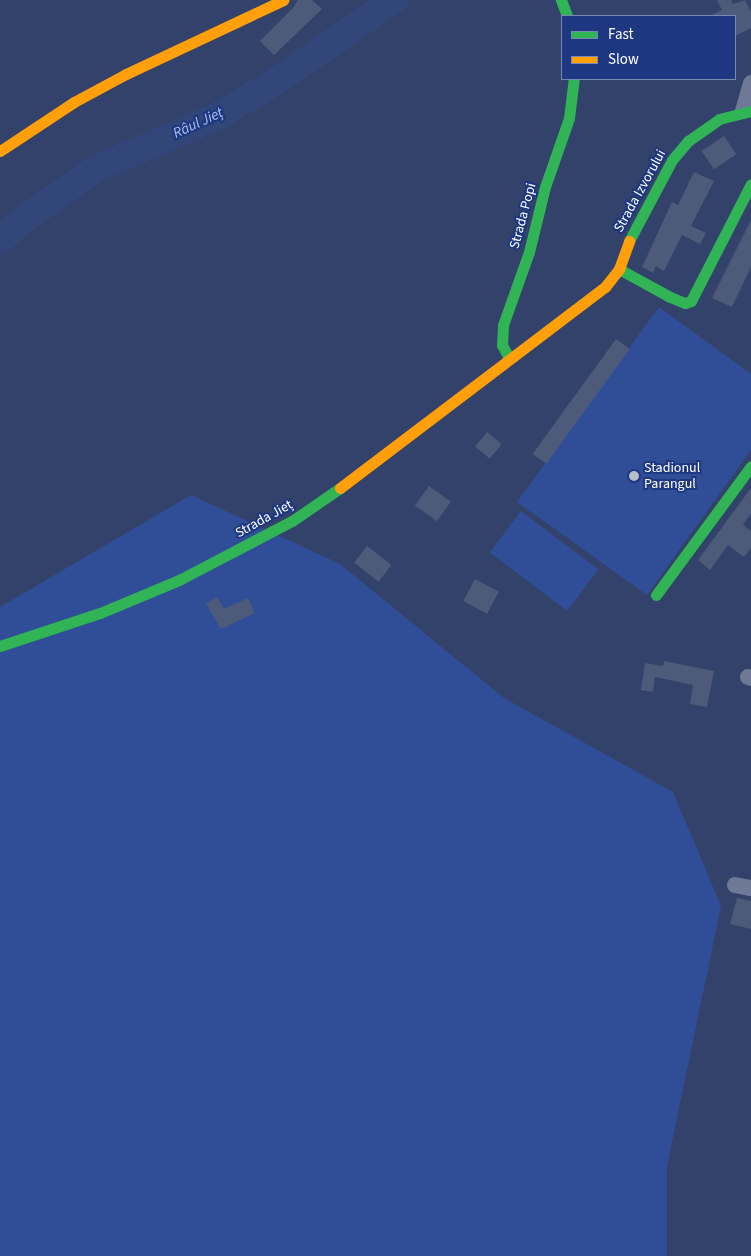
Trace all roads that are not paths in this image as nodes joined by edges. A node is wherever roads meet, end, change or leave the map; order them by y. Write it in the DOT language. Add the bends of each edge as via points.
graph roads {
  1 [pos="283,0"];
  2 [pos="561,0"];
  3 [pos="567,15"];
  4 [pos="574,80"];
  5 [pos="751,83"];
  6 [pos="747,111"];
  7 [pos="0,151"];
  8 [pos="751,184"];
  9 [pos="619,269"];
  10 [pos="509,358"];
  11 [pos="751,466"];
  12 [pos="656,595"];
  13 [pos="0,646"];
  14 [pos="735,885"];
  15 [pos="751,888"];
  1 -- 7 [label="street" via="126,74 74,102"];
  2 -- 3 [label="street"];
  4 -- 10 [label="street, Strada Popi" via="568,118 545,187 530,252 502,326 502,345"];
  5 -- 6 [label="street"];
  6 -- 9 [label="street, Strada Izvorului" via="719,119 702,130 672,160 629,240"];
  8 -- 9 [label="street" via="691,301 681,302"];
  9 -- 10 [label="street, Strada Izvorului" via="605,287 584,304"];
  10 -- 13 [label="street, Strada Jieț" via="348,484 292,522 179,580 100,614"];
  11 -- 12 [label="street"];
  14 -- 15 [label="street"];
}
